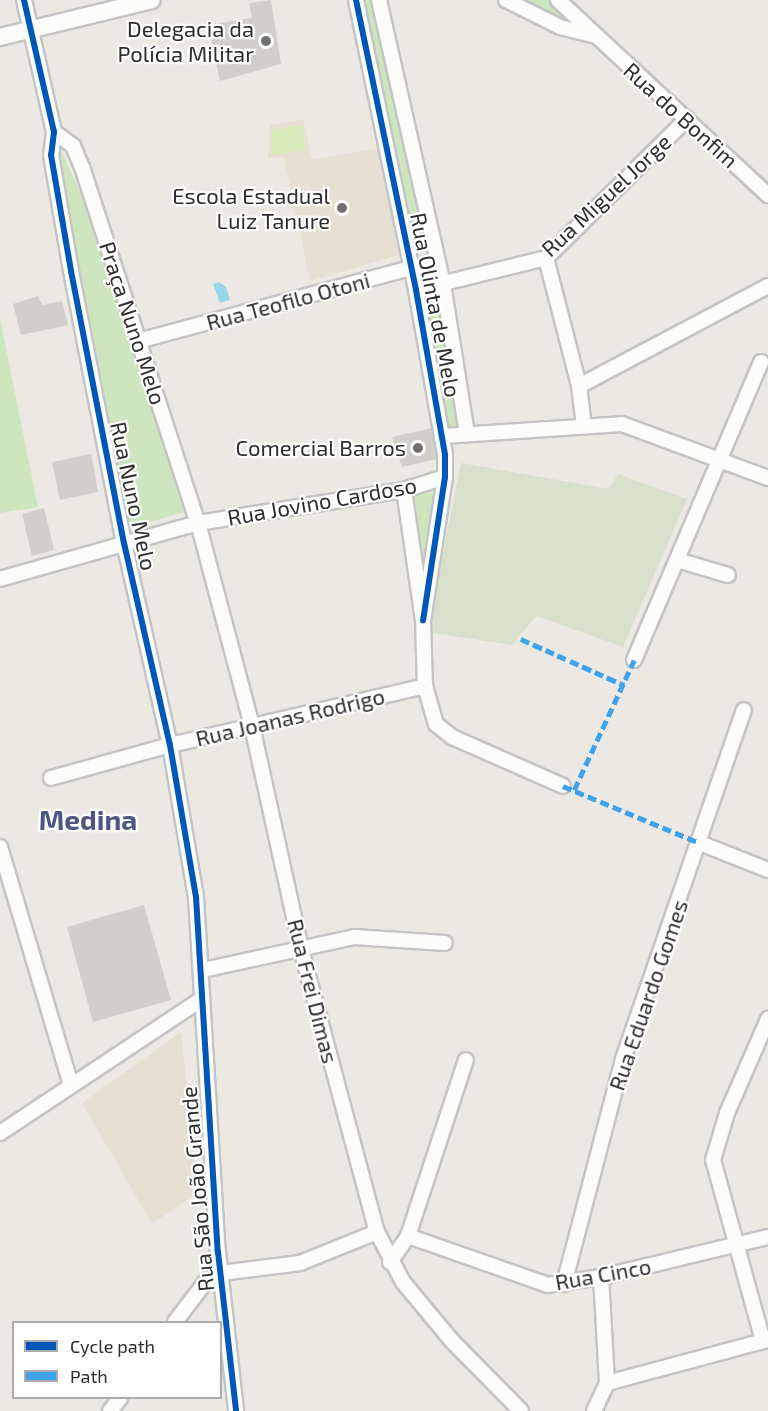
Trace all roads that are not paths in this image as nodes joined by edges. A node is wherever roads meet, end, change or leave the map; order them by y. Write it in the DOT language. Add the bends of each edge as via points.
graph roads {
  1 [pos="24,0"];
  2 [pos="152,0"];
  3 [pos="356,0"];
  4 [pos="379,0"];
  5 [pos="558,0"];
  6 [pos="514,2"];
  7 [pos="30,29"];
  8 [pos="594,36"];
  9 [pos="0,37"];
  10 [pos="687,119"];
  11 [pos="54,132"];
  12 [pos="768,195"];
  13 [pos="546,258"];
  14 [pos="437,261"];
  15 [pos="410,269"];
  16 [pos="443,284"];
  17 [pos="768,286"];
  18 [pos="416,290"];
  19 [pos="138,341"];
  20 [pos="761,362"];
  21 [pos="579,386"];
  22 [pos="584,424"];
  23 [pos="467,434"];
  24 [pos="443,436"];
  25 [pos="720,458"];
  26 [pos="445,477"];
  27 [pos="768,478"];
  28 [pos="404,490"];
  29 [pos="198,523"];
  30 [pos="124,543"];
  31 [pos="677,560"];
  32 [pos="728,575"];
  33 [pos="0,579"];
  34 [pos="423,620"];
  35 [pos="634,660"];
  36 [pos="426,686"];
  37 [pos="744,710"];
  38 [pos="252,726"];
  39 [pos="170,745"];
  40 [pos="51,778"];
  41 [pos="563,786"];
  42 [pos="700,843"];
  43 [pos="0,848"];
  44 [pos="768,870"];
  45 [pos="445,943"];
  46 [pos="301,949"];
  47 [pos="203,970"];
  48 [pos="200,1000"];
  49 [pos="768,1019"];
  50 [pos="466,1060"];
  51 [pos="71,1085"];
  52 [pos="0,1133"];
  53 [pos="376,1232"];
  54 [pos="408,1236"];
  55 [pos="768,1237"];
  56 [pos="737,1245"];
  57 [pos="390,1262"];
  58 [pos="221,1273"];
  59 [pos="601,1277"];
  60 [pos="564,1284"];
  61 [pos="176,1321"];
  62 [pos="766,1341"];
  63 [pos="607,1383"];
  64 [pos="119,1399"];
  65 [pos="110,1411"];
  66 [pos="236,1411"];
  67 [pos="522,1411"];
  68 [pos="594,1411"];
  1 -- 7 [label="street, Rua Nuno Melo"];
  2 -- 7 [label="street"];
  3 -- 15 [label="street, Rua Olinta de Melo"];
  4 -- 14 [label="street, Rua Olinta de Melo"];
  5 -- 8 [label="street, Rua do Bonfim"];
  6 -- 8 [label="street, Rua do Bonfim" via="560,27"];
  7 -- 9 [label="street"];
  7 -- 11 [label="street, Rua Nuno Melo"];
  8 -- 10 [label="street, Rua do Bonfim"];
  10 -- 12 [label="street, Rua do Bonfim"];
  10 -- 13 [label="street, Rua Miguel Jorge"];
  11 -- 19 [label="street, Praça Nuno Melo" via="73,146 78,156"];
  11 -- 30 [label="street, Rua Nuno Melo" via="51,155"];
  13 -- 16 [label="street, Rua Miguel Jorge"];
  13 -- 21 [label="street"];
  14 -- 15 [label="street, Rua Teofilo Otoni"];
  14 -- 16 [label="street, Rua Olinta de Melo"];
  15 -- 18 [label="street, Rua Olinta de Melo"];
  15 -- 19 [label="street, Rua Teofilo Otoni"];
  16 -- 18 [label="street, Rua Miguel Jorge"];
  16 -- 23 [label="street, Rua Olinta de Melo"];
  17 -- 21 [label="street"];
  18 -- 24 [label="street, Rua Olinta de Melo"];
  19 -- 29 [label="street, Praça Nuno Melo"];
  20 -- 25 [label="street"];
  21 -- 22 [label="street"];
  22 -- 23 [label="street"];
  22 -- 25 [label="street" via="633,425"];
  23 -- 24 [label="street"];
  24 -- 26 [label="street, Rua Olinta de Melo"];
  25 -- 27 [label="street"];
  25 -- 31 [label="street"];
  26 -- 28 [label="street, Rua Jovino Cardoso"];
  26 -- 34 [label="street, Rua Olinta de Melo"];
  28 -- 29 [label="street, Rua Jovino Cardoso"];
  28 -- 34 [label="street, Rua Olinta de Melo"];
  29 -- 30 [label="street, Rua Jovino Cardoso"];
  29 -- 38 [label="street, Rua Frei Dimas"];
  30 -- 33 [label="street, Rua Jovino Cardoso"];
  30 -- 39 [label="street, Rua Nuno Melo"];
  31 -- 32 [label="street"];
  31 -- 35 [label="street"];
  34 -- 36 [label="street, Rua Olinta de Melo"];
  36 -- 38 [label="street, Rua Joanas Rodrigo"];
  36 -- 41 [label="street, Rua Olinta de Melo" via="436,724 443,731"];
  37 -- 42 [label="street, Rua Eduardo Gomes"];
  38 -- 39 [label="street, Rua Joanas Rodrigo"];
  38 -- 46 [label="street, Rua Frei Dimas"];
  39 -- 40 [label="street, Rua Joanas Rodrigo"];
  39 -- 47 [label="street, Rua Nuno Melo" via="196,897"];
  42 -- 44 [label="street"];
  42 -- 60 [label="street, Rua Eduardo Gomes" via="623,1059"];
  43 -- 51 [label="street"];
  45 -- 46 [label="street" via="354,937"];
  46 -- 47 [label="street"];
  46 -- 53 [label="street, Rua Frei Dimas"];
  47 -- 48 [label="street, Rua Nuno Melo"];
  48 -- 51 [label="street"];
  48 -- 58 [label="street, Rua São João Grande"];
  49 -- 56 [label="street" via="727,1113 713,1160"];
  50 -- 54 [label="street"];
  51 -- 52 [label="street"];
  53 -- 57 [label="street, Rua Frei Dimas"];
  53 -- 58 [label="street" via="300,1263"];
  54 -- 57 [label="street"];
  54 -- 60 [label="street, Rua Cinco" via="548,1285"];
  55 -- 56 [label="street, Rua Cinco"];
  56 -- 59 [label="street, Rua Cinco"];
  56 -- 62 [label="street"];
  57 -- 67 [label="street, Rua Frei Dimas" via="452,1341"];
  58 -- 61 [label="street" via="207,1280"];
  58 -- 66 [label="street, Rua São João Grande"];
  59 -- 60 [label="street, Rua Cinco"];
  59 -- 63 [label="street"];
  62 -- 63 [label="street"];
  63 -- 68 [label="street"];
  64 -- 65 [label="street"];
}
